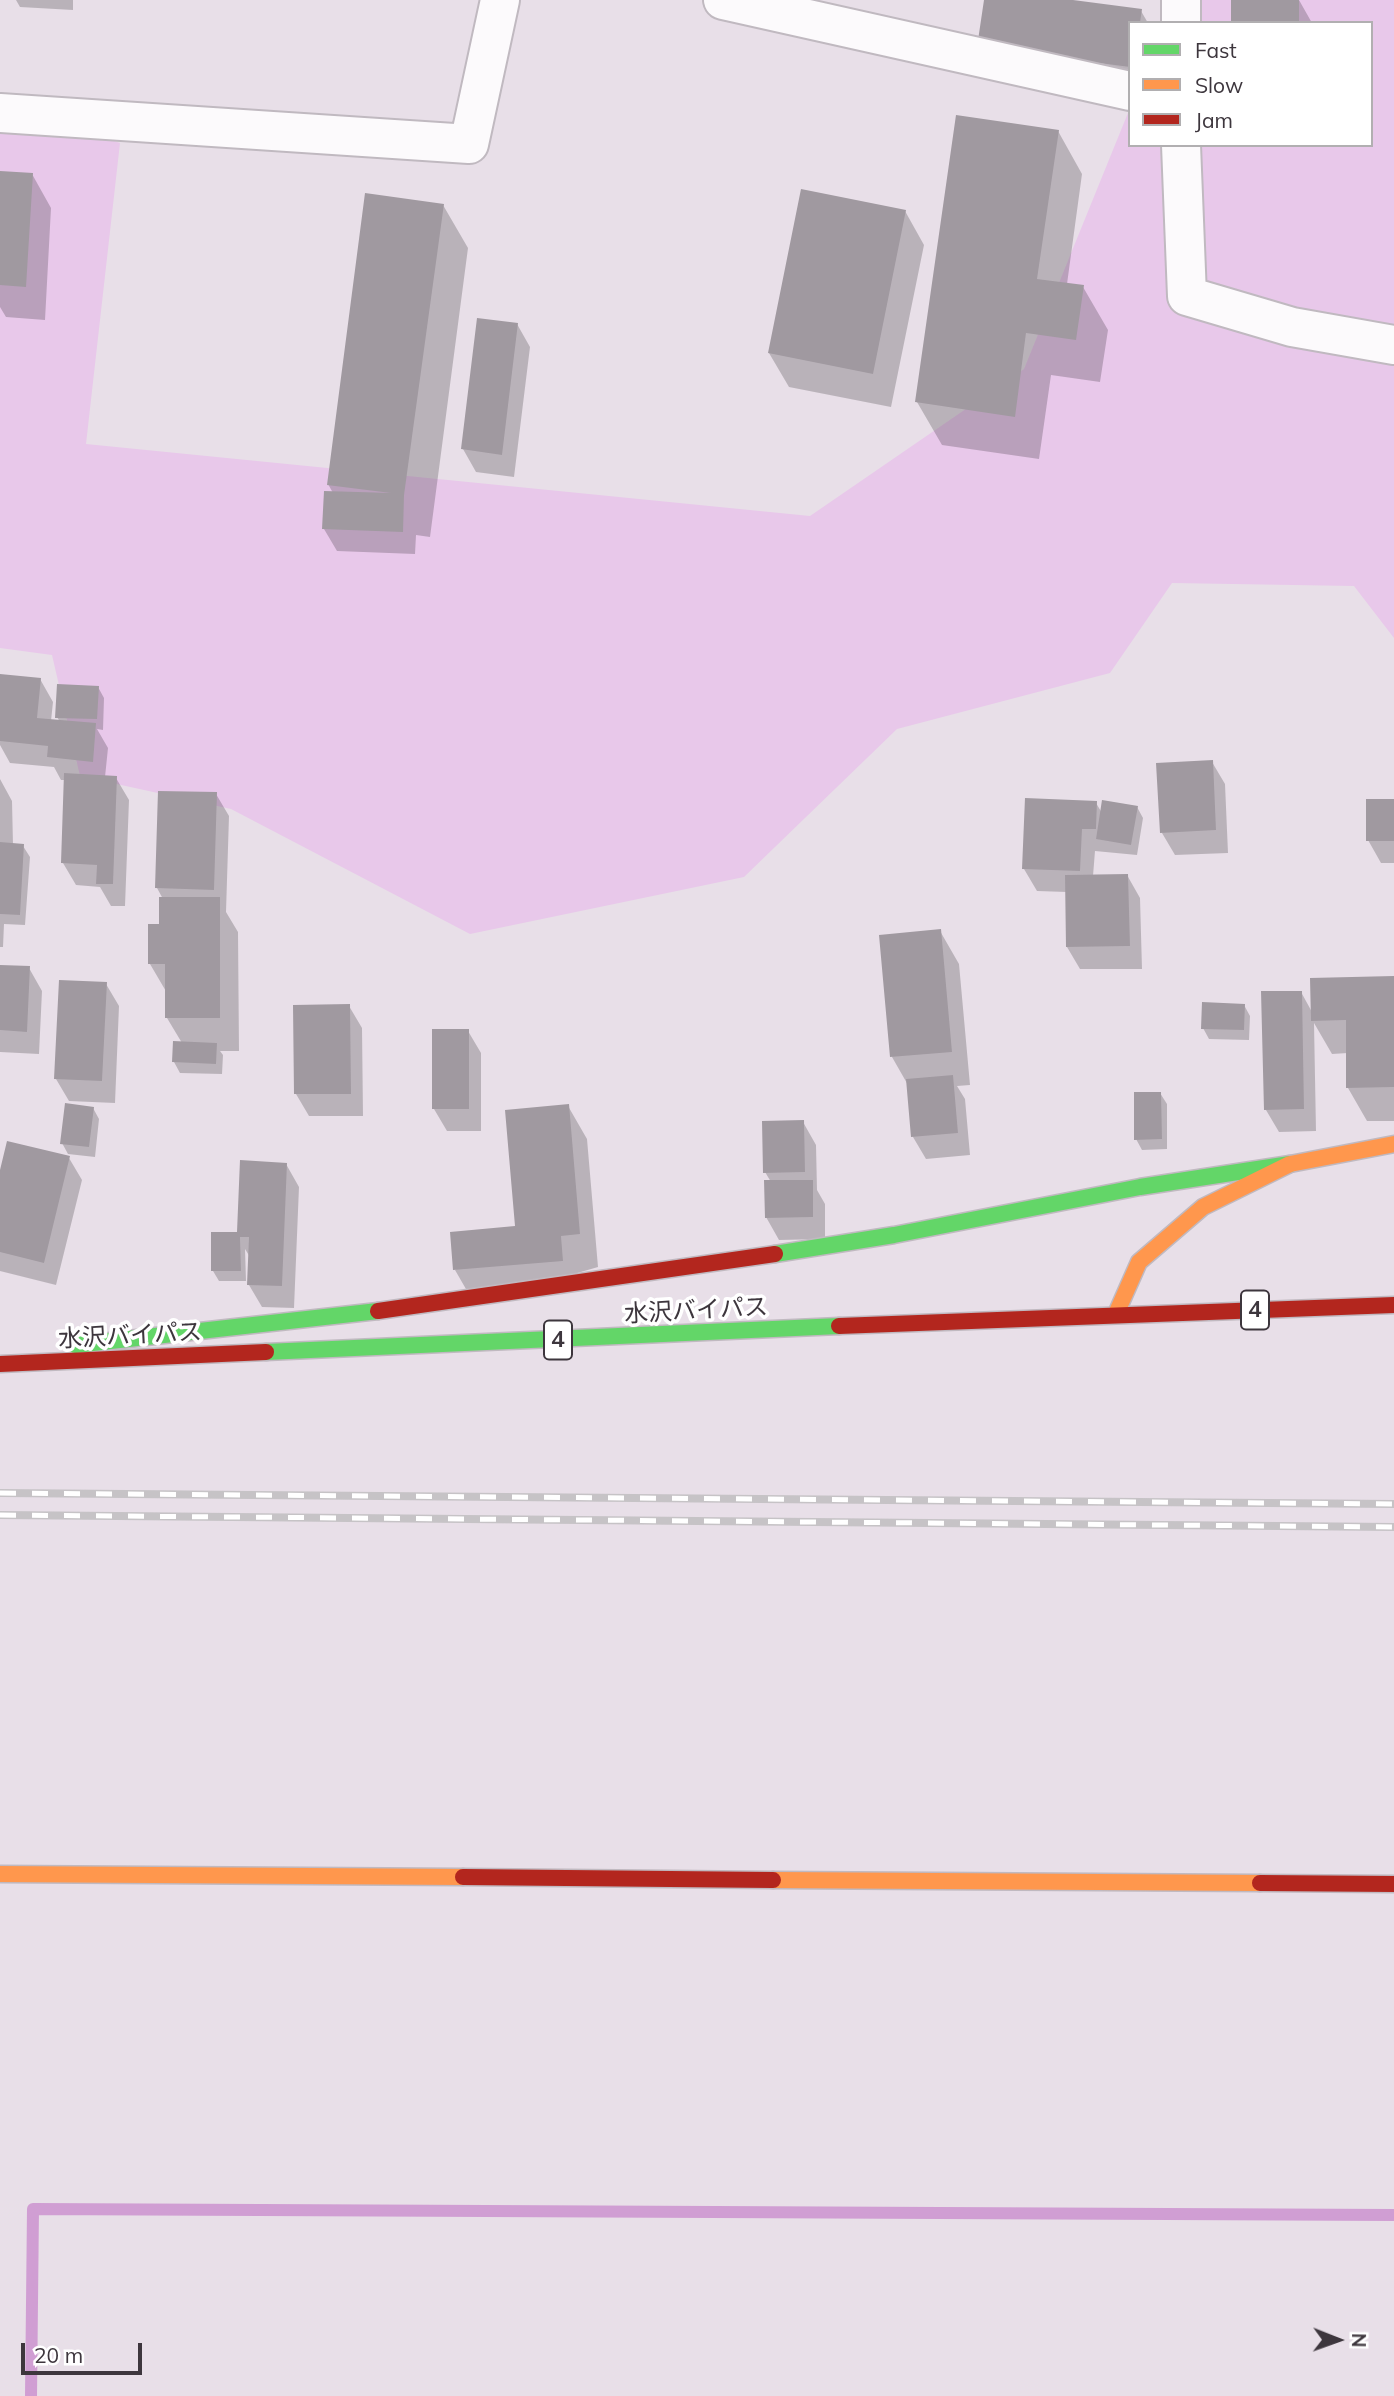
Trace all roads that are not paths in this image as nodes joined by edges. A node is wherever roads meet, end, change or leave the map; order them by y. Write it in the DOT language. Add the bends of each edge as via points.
graph roads {
  1 [pos="500,0"];
  2 [pos="723,0"];
  3 [pos="1181,0"];
  4 [pos="1181,21"];
  5 [pos="1128,91"];
  6 [pos="0,113"];
  7 [pos="1181,147"];
  8 [pos="1394,345"];
  9 [pos="1394,1144"];
  10 [pos="1290,1164"];
  11 [pos="1394,1305"];
  12 [pos="1116,1314"];
  13 [pos="0,1354"];
  14 [pos="0,1364"];
  15 [pos="0,1874"];
  16 [pos="1394,1884"];
  1 -- 6 [label="street" via="469,144"];
  2 -- 5 [label="street"];
  3 -- 4 [label="street"];
  7 -- 8 [label="street" via="1187,296 1292,327"];
  9 -- 10 [label="main road"];
  10 -- 12 [label="main road" via="1203,1207 1139,1262"];
  10 -- 13 [label="main road" via="659,1272 342,1316"];
  11 -- 12 [label="main road, 水沢バイパス / 4"];
  12 -- 14 [label="main road, 水沢バイパス / 4"];
  15 -- 16 [label="main road"];
}
